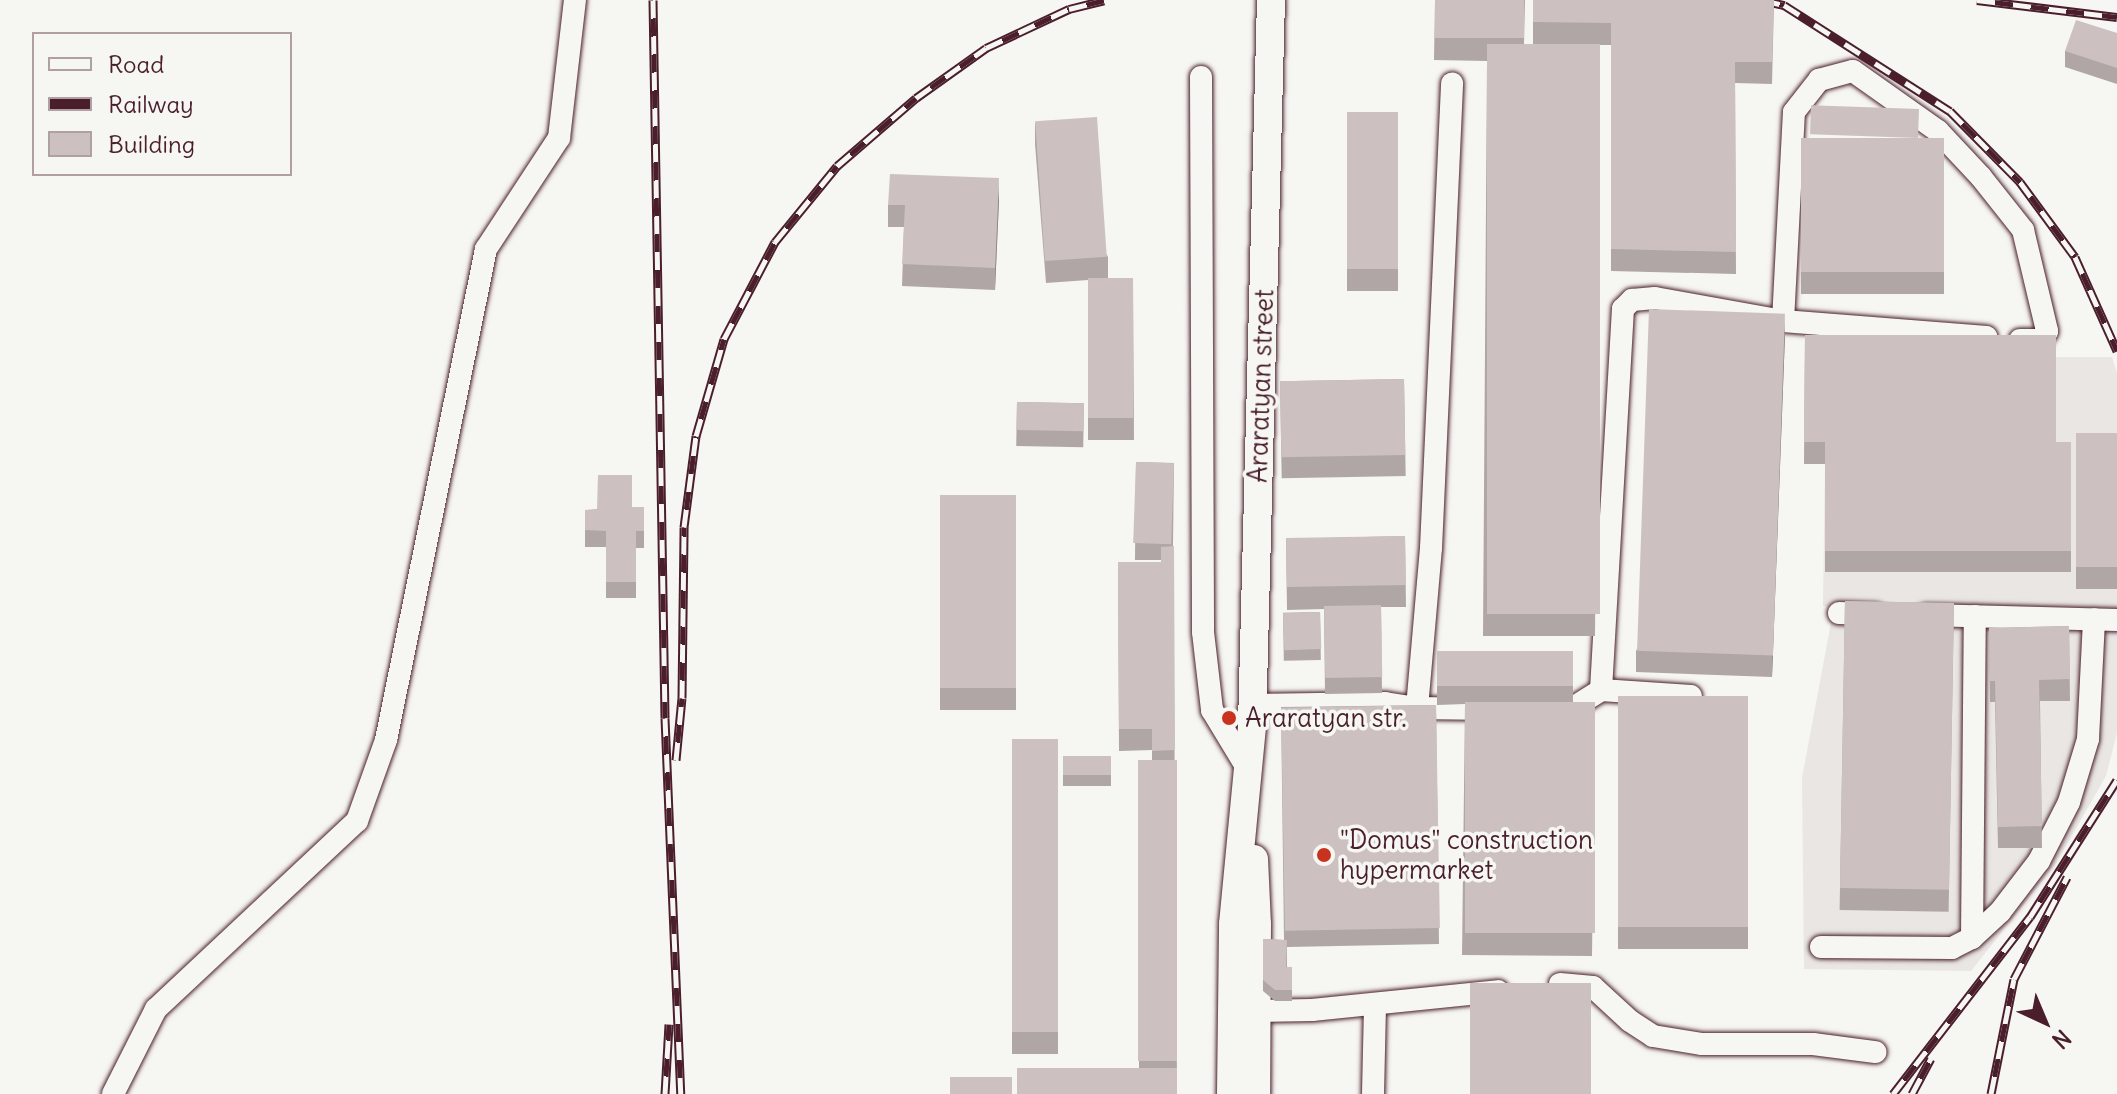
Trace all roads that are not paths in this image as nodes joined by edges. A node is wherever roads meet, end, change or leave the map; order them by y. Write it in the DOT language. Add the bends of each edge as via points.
graph roads {
  1 [pos="575,0"];
  2 [pos="1271,0"];
  3 [pos="1201,77"];
  4 [pos="1452,83"];
  5 [pos="1783,321"];
  6 [pos="1839,613"];
  7 [pos="1975,616"];
  8 [pos="2094,619"];
  9 [pos="2117,620"];
  10 [pos="1601,690"];
  11 [pos="1691,696"];
  12 [pos="1252,705"];
  13 [pos="1417,708"];
  14 [pos="1249,771"];
  15 [pos="1972,938"];
  16 [pos="1821,947"];
  17 [pos="1375,1004"];
  18 [pos="1256,1011"];
  19 [pos="1875,1052"];
  20 [pos="113,1094"];
  21 [pos="1231,1094"];
  22 [pos="1256,1094"];
  23 [pos="1373,1094"];
  1 -- 20 [label="lane" via="559,138 486,249 386,740 357,821 156,1009"];
  2 -- 12 [label="main road, Araratyan street"];
  3 -- 14 [label="lane" via="1203,632 1212,710"];
  4 -- 13 [label="lane" via="1431,548"];
  5 -- 5 [label="lane" via="1794,112 1819,80 1853,71 1938,131 2023,230 2047,331 2041,340 2027,340"];
  5 -- 10 [label="lane" via="1655,298 1632,300 1623,309"];
  6 -- 7 [label="lane"];
  7 -- 8 [label="lane"];
  7 -- 15 [label="lane"];
  8 -- 9 [label="lane"];
  8 -- 15 [label="lane" via="2088,739 2069,802 2039,861 2000,912"];
  10 -- 11 [label="lane"];
  10 -- 13 [label="lane" via="1571,709"];
  12 -- 13 [label="lane" via="1385,703"];
  12 -- 14 [label="main road, Araratyan street"];
  14 -- 18 [label="main road, Araratyan street"];
  14 -- 21 [label="main road, Araratyan street" via="1233,924"];
  15 -- 16 [label="lane" via="1952,948"];
  17 -- 18 [label="lane"];
  17 -- 19 [label="lane" via="1562,984 1593,987 1653,1036 1702,1044 1813,1044"];
  17 -- 23 [label="lane"];
  18 -- 22 [label="main road, Araratyan street"];
}
